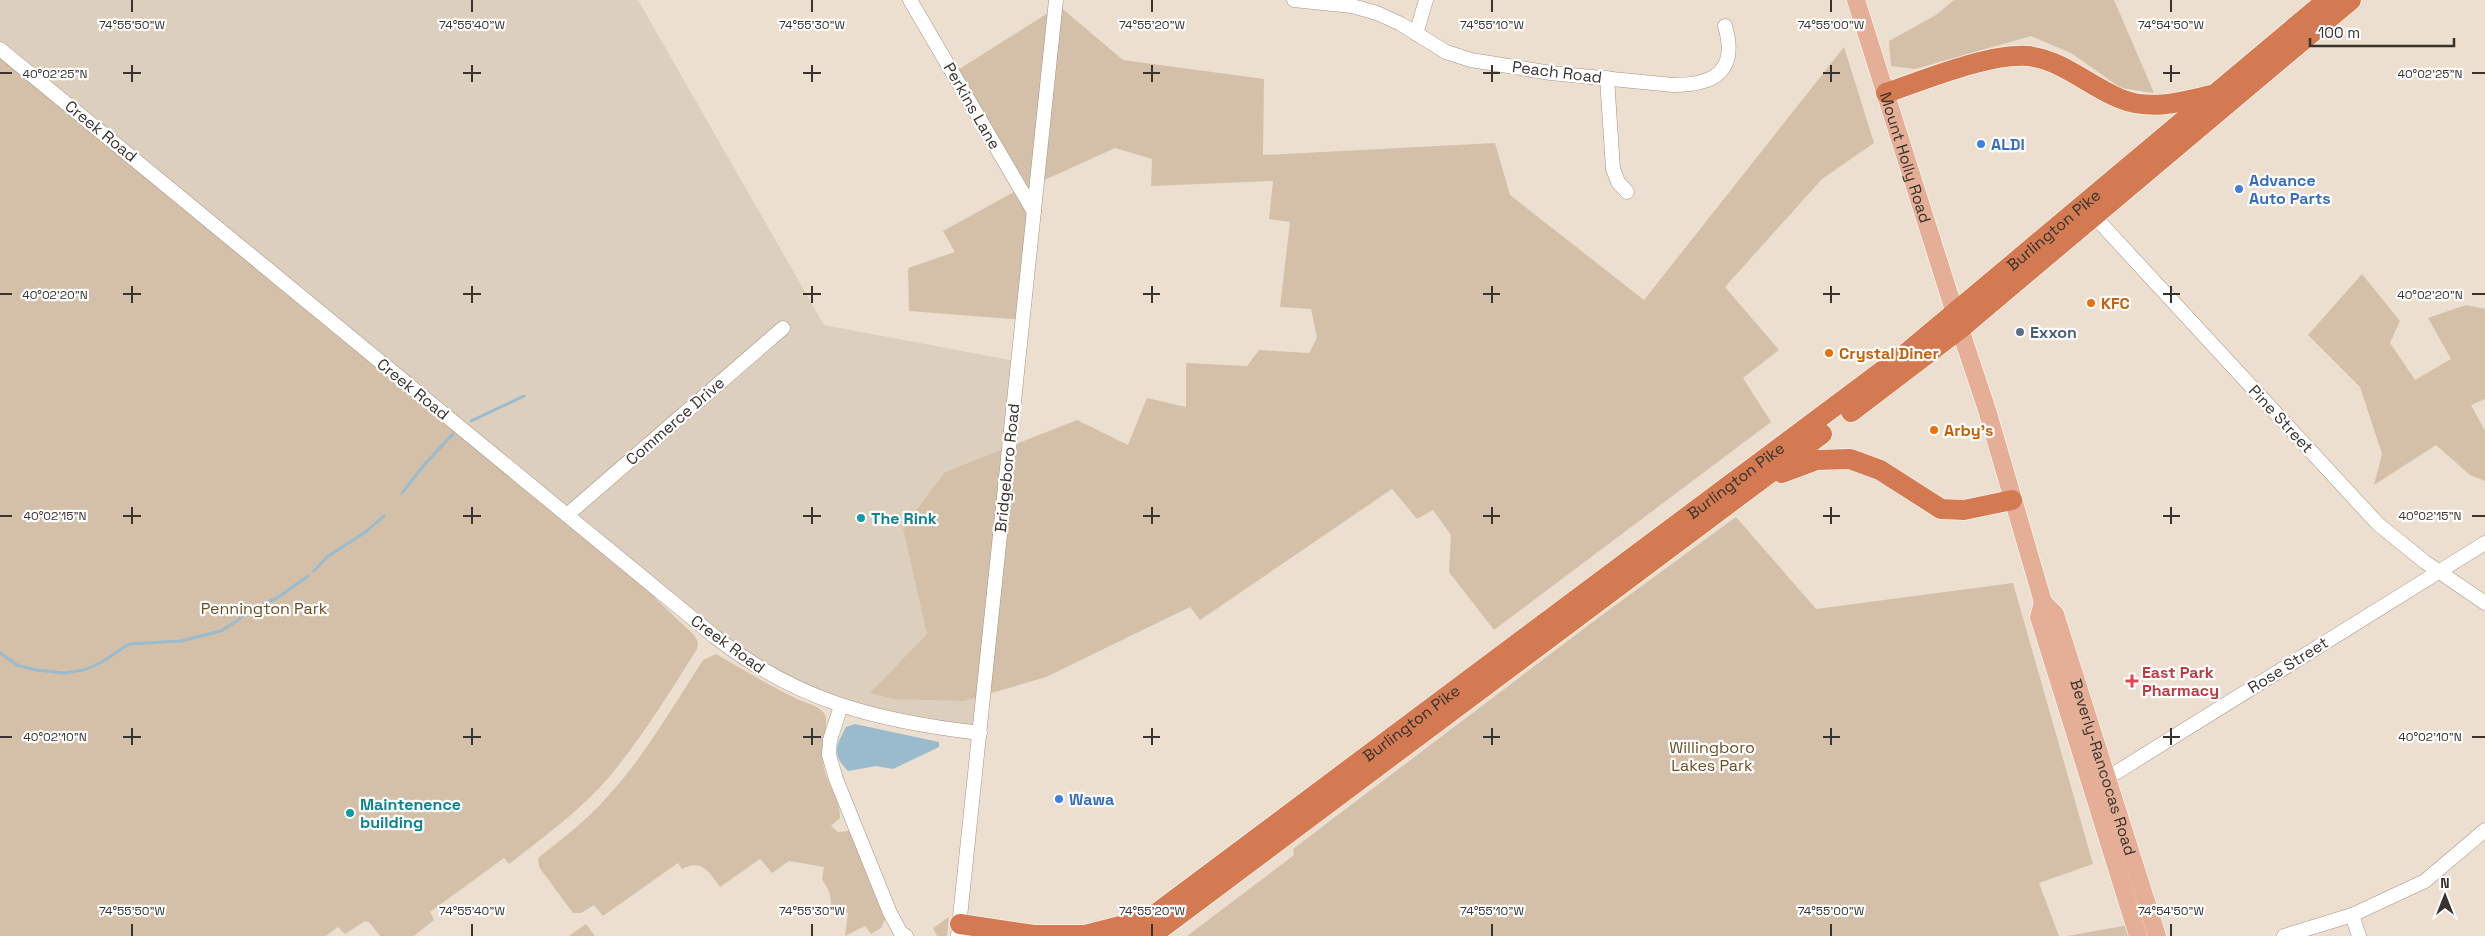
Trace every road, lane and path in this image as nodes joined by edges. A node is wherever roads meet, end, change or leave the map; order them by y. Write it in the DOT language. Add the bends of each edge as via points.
graph roads {
  1 [pos="910,0"];
  2 [pos="1056,0"];
  3 [pos="1294,0"];
  4 [pos="1426,0"];
  5 [pos="1856,0"];
  6 [pos="2327,0"];
  7 [pos="2351,0"];
  8 [pos="1725,26"];
  9 [pos="1416,34"];
  10 [pos="0,48"];
  11 [pos="1607,78"];
  12 [pos="1886,93"];
  13 [pos="2215,94"];
  14 [pos="1627,192"];
  15 [pos="1034,212"];
  16 [pos="2094,216"];
  17 [pos="1958,321"];
  18 [pos="783,328"];
  19 [pos="1761,480"];
  20 [pos="2012,500"];
  21 [pos="567,515"];
  22 [pos="2485,543"];
  23 [pos="2438,571"];
  24 [pos="2485,603"];
  25 [pos="841,706"];
  26 [pos="980,733"];
  27 [pos="2098,781"];
  28 [pos="2485,830"];
  29 [pos="2352,915"];
  30 [pos="1150,927"];
  31 [pos="959,930"];
  32 [pos="906,936"];
  33 [pos="1126,936"];
  34 [pos="2138,936"];
  35 [pos="2157,936"];
  36 [pos="2284,936"];
  37 [pos="2359,936"];
  1 -- 15 [label="street, Perkins Lane"];
  2 -- 15 [label="street, Bridgeboro Road"];
  3 -- 9 [label="street, Peach Road" via="1352,6 1384,16"];
  4 -- 9 [label="street"];
  5 -- 12 [label="main road, Mount Holly Road"];
  6 -- 13 [label="highway, Burlington Pike"];
  7 -- 16 [label="highway, Burlington Pike"];
  8 -- 11 [label="street, Peach Road" via="1730,47 1728,63 1706,80 1673,85"];
  9 -- 11 [label="street, Peach Road" via="1446,52 1471,60 1510,68"];
  10 -- 21 [label="street, Creek Road"];
  11 -- 14 [label="street" via="1613,169"];
  12 -- 13 [label="highway" via="1997,58 2029,56 2059,66 2122,100 2140,104 2159,105"];
  12 -- 17 [label="main road, Mount Holly Road"];
  13 -- 17 [label="highway, Burlington Pike"];
  15 -- 26 [label="street, Bridgeboro Road"];
  16 -- 17 [label="highway, Burlington Pike"];
  16 -- 23 [label="street, Pine Street" via="2367,512"];
  17 -- 19 [label="highway, Burlington Pike"];
  17 -- 20 [label="main road, Beverly-Rancocas Road" via="1988,410"];
  17 -- 30 [label="highway, Burlington Pike" via="1853,394"];
  18 -- 21 [label="street, Commerce Drive"];
  19 -- 20 [label="highway" via="1817,460 1850,459 1894,477 1941,509 1964,510"];
  19 -- 30 [label="highway, Burlington Pike"];
  20 -- 27 [label="main road, Beverly-Rancocas Road" via="2043,602 2039,617"];
  21 -- 25 [label="street, Creek Road" via="743,658 795,687"];
  22 -- 23 [label="street, Rose Street"];
  23 -- 24 [label="street, Pine Street"];
  23 -- 27 [label="street, Rose Street"];
  25 -- 26 [label="street, Creek Road" via="910,724"];
  25 -- 32 [label="street" via="830,740 829,755 890,913"];
  26 -- 31 [label="street, Bridgeboro Road"];
  27 -- 34 [label="main road, Beverly-Rancocas Road"];
  27 -- 35 [label="main road, Beverly-Rancocas Road"];
  28 -- 29 [label="street" via="2424,882"];
  29 -- 36 [label="street"];
  29 -- 37 [label="street"];
  30 -- 31 [label="highway" via="1084,936"];
  30 -- 33 [label="highway, Burlington Pike"];
}
